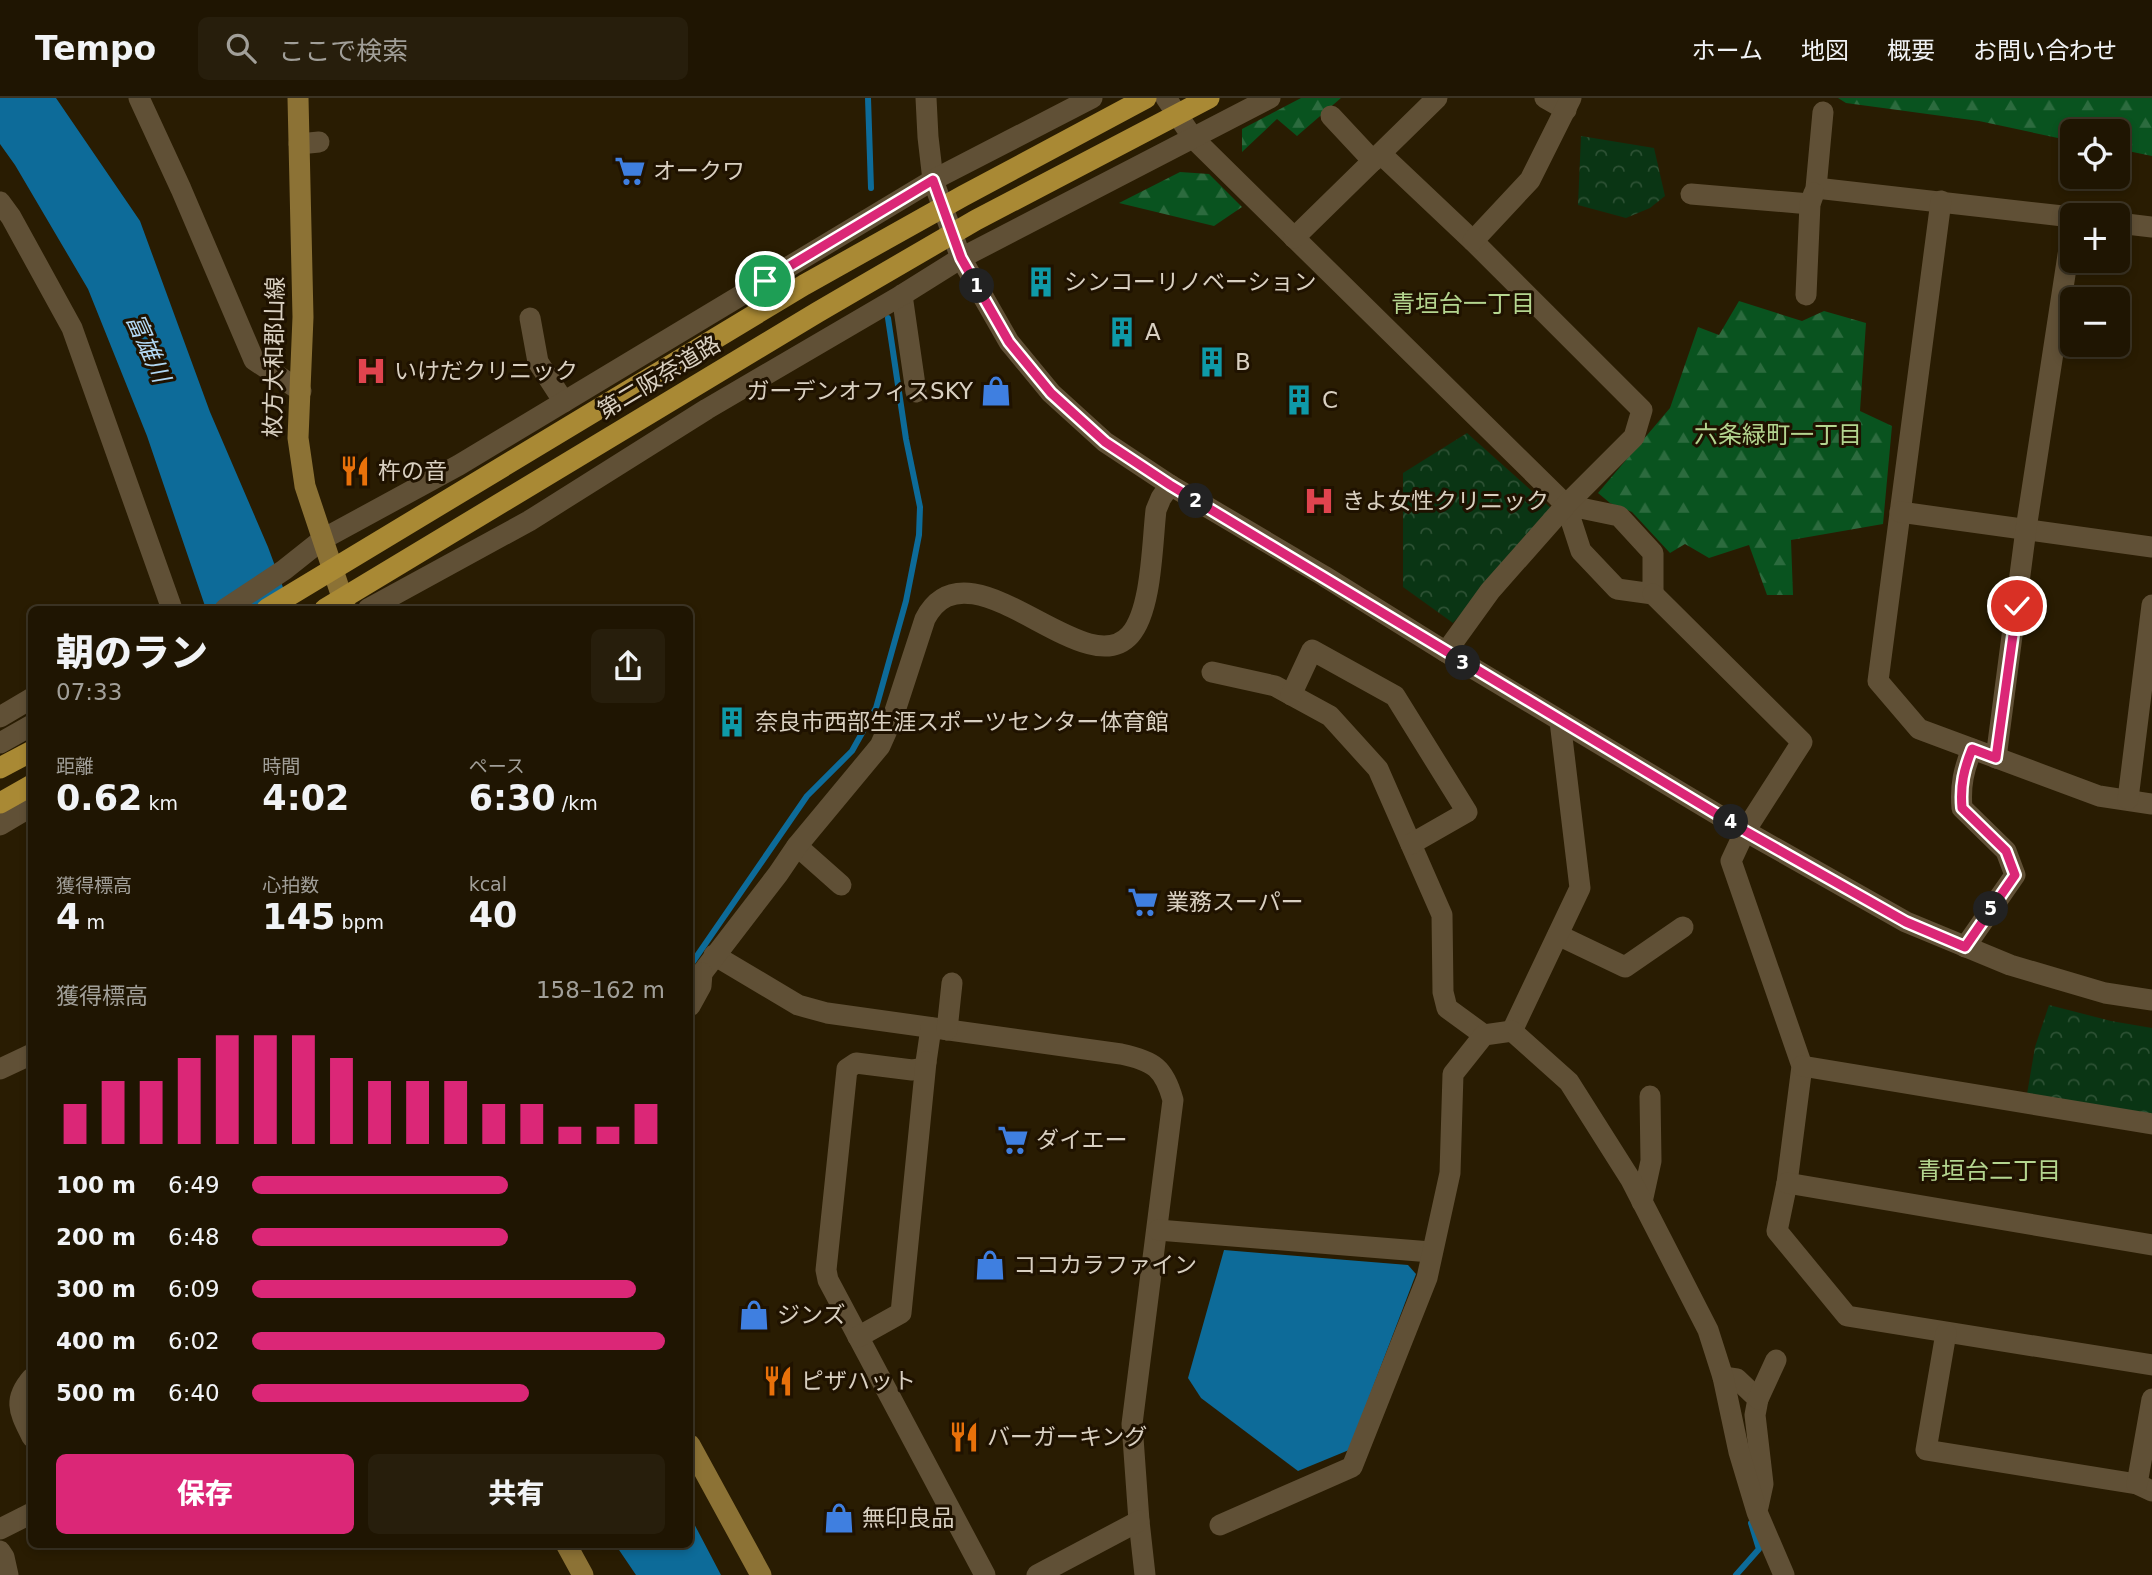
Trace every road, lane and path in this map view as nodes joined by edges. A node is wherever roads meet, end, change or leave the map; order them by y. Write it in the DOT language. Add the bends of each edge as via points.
graph roads {
  1 [pos="139,98"];
  2 [pos="298,98"];
  3 [pos="926,98"];
  4 [pos="1092,98"];
  5 [pos="1146,98"];
  6 [pos="1166,98"];
  7 [pos="1209,98"];
  8 [pos="1270,98"];
  9 [pos="1437,98"];
  10 [pos="1545,98"];
  11 [pos="1568,104"];
  12 [pos="1823,112"];
  13 [pos="1331,116"];
  14 [pos="1193,138"];
  15 [pos="1377,158"];
  16 [pos="933,180"];
  17 [pos="1690,194"];
  18 [pos="1813,196"];
  19 [pos="1941,201"];
  20 [pos="0,202"];
  21 [pos="2060,216"];
  22 [pos="2130,224"];
  23 [pos="2152,227"];
  24 [pos="1294,238"];
  25 [pos="1473,241"];
  26 [pos="961,258"];
  27 [pos="2065,273"];
  28 [pos="902,295"];
  29 [pos="1806,295"];
  30 [pos="530,318"];
  31 [pos="301,391"];
  32 [pos="916,392"];
  33 [pos="565,402"];
  34 [pos="1170,485"];
  35 [pos="1566,505"];
  36 [pos="1900,512"];
  37 [pos="2026,530"];
  38 [pos="323,539"];
  39 [pos="2152,547"];
  40 [pos="1653,594"];
  41 [pos="2152,605"];
  42 [pos="171,606"];
  43 [pos="229,606"];
  44 [pos="272,606"];
  45 [pos="330,606"];
  46 [pos="345,606"];
  47 [pos="373,606"];
  48 [pos="1446,652"];
  49 [pos="1212,672"];
  50 [pos="1291,695"];
  51 [pos="28,700"];
  52 [pos="0,717"];
  53 [pos="1560,720"];
  54 [pos="28,726"];
  55 [pos="0,743"];
  56 [pos="1972,749"];
  57 [pos="28,753"];
  58 [pos="1996,758"];
  59 [pos="0,768"];
  60 [pos="28,787"];
  61 [pos="2128,799"];
  62 [pos="0,803"];
  63 [pos="2152,804"];
  64 [pos="28,808"];
  65 [pos="0,825"];
  66 [pos="1745,831"];
  67 [pos="1411,844"];
  68 [pos="797,846"];
  69 [pos="841,885"];
  70 [pos="1682,927"];
  71 [pos="1558,935"];
  72 [pos="1965,947"];
  73 [pos="702,971"];
  74 [pos="953,982"];
  75 [pos="2152,1000"];
  76 [pos="693,1001"];
  77 [pos="939,1029"];
  78 [pos="1512,1031"];
  79 [pos="1484,1035"];
  80 [pos="28,1056"];
  81 [pos="926,1062"];
  82 [pos="1802,1066"];
  83 [pos="0,1069"];
  84 [pos="1650,1096"];
  85 [pos="2152,1124"];
  86 [pos="1787,1183"];
  87 [pos="1643,1202"];
  88 [pos="1158,1230"];
  89 [pos="2152,1245"];
  90 [pos="1432,1252"];
  91 [pos="1946,1333"];
  92 [pos="858,1337"];
  93 [pos="1776,1360"];
  94 [pos="2152,1366"];
  95 [pos="1723,1377"];
  96 [pos="28,1383"];
  97 [pos="1758,1399"];
  98 [pos="2152,1399"];
  99 [pos="28,1428"];
  100 [pos="693,1450"];
  101 [pos="2145,1487"];
  102 [pos="1757,1512"];
  103 [pos="28,1515"];
  104 [pos="1139,1521"];
  105 [pos="1220,1525"];
  106 [pos="0,1529"];
  107 [pos="568,1548"];
  108 [pos="0,1551"];
  109 [pos="8,1575"];
  110 [pos="583,1575"];
  111 [pos="761,1575"];
  112 [pos="985,1575"];
  113 [pos="1037,1575"];
  114 [pos="1145,1575"];
  115 [pos="1784,1575"];
  1 -- 31 [label="street" via="254,360"];
  2 -- 31 [label="main road, 枚方大和郡山線" via="309,143"];
  3 -- 16 [label="street"];
  4 -- 16 [label="street"];
  5 -- 44 [label="highway, 第二阪奈道路" via="804,285"];
  6 -- 14 [label="street"];
  7 -- 45 [label="highway, 第二阪奈道路" via="954,233"];
  8 -- 14 [label="street"];
  9 -- 15 [label="street"];
  10 -- 11 [label="street"];
  11 -- 25 [label="street" via="1530,180"];
  12 -- 18 [label="street"];
  13 -- 15 [label="street"];
  14 -- 24 [label="street"];
  14 -- 26 [label="street"];
  15 -- 24 [label="street"];
  15 -- 25 [label="street"];
  16 -- 26 [label="street"];
  16 -- 33 [label="street"];
  17 -- 18 [label="street"];
  18 -- 19 [label="street"];
  18 -- 29 [label="street"];
  19 -- 21 [label="street"];
  19 -- 36 [label="street"];
  20 -- 42 [label="street" via="72,328"];
  22 -- 23 [label="street"];
  24 -- 35 [label="street"];
  25 -- 35 [label="street" via="1643,410 1634,437"];
  26 -- 28 [label="street"];
  26 -- 34 [label="street" via="1009,342 1051,393 1105,442"];
  27 -- 37 [label="street"];
  28 -- 32 [label="street"];
  28 -- 47 [label="street" via="707,409 529,521"];
  30 -- 33 [label="street" via="538,362"];
  31 -- 38 [label="main road, 枚方大和郡山線" via="298,438 305,486"];
  33 -- 38 [label="street"];
  34 -- 48 [label="street"];
  34 -- 68 [label="street" via="1156,510 1147,592 1131,635 1117,646 1098,647 989,598 971,593 940,599 925,620 880,746"];
  35 -- 40 [label="street" via="1581,551 1617,589"];
  35 -- 40 [label="street" via="1619,516 1653,553"];
  35 -- 48 [label="street" via="1490,591"];
  36 -- 37 [label="street"];
  36 -- 56 [label="street" via="1878,681 1919,729"];
  37 -- 39 [label="street"];
  37 -- 58 [label="street"];
  38 -- 43 [label="street"];
  38 -- 46 [label="main road, 枚方大和郡山線"];
  40 -- 66 [label="street" via="1802,742"];
  41 -- 61 [label="street"];
  48 -- 53 [label="street"];
  49 -- 50 [label="street" via="1275,686"];
  50 -- 67 [label="street" via="1330,716 1378,769"];
  50 -- 67 [label="street" via="1312,650 1395,696 1467,811"];
  51 -- 52 [label="street"];
  53 -- 66 [label="street"];
  53 -- 71 [label="street" via="1580,888"];
  54 -- 55 [label="street"];
  56 -- 58 [label="street"];
  56 -- 72 [label="street" via="1964,770 1962,808 2006,851 2015,875"];
  57 -- 59 [label="highway"];
  58 -- 61 [label="street" via="2099,796"];
  60 -- 62 [label="highway"];
  61 -- 63 [label="street"];
  64 -- 65 [label="street"];
  66 -- 72 [label="street" via="1906,922"];
  66 -- 82 [label="street" via="1731,861"];
  67 -- 79 [label="street" via="1442,915 1447,1009"];
  68 -- 69 [label="street"];
  68 -- 73 [label="street"];
  70 -- 71 [label="street" via="1625,967"];
  71 -- 78 [label="street"];
  72 -- 75 [label="street" via="2105,993"];
  73 -- 76 [label="street"];
  73 -- 77 [label="street" via="827,1013"];
  74 -- 77 [label="street"];
  77 -- 81 [label="street"];
  77 -- 88 [label="street" via="1121,1054 1160,1069 1173,1100"];
  78 -- 79 [label="street"];
  78 -- 87 [label="street" via="1569,1082"];
  79 -- 90 [label="street" via="1454,1074 1450,1172"];
  80 -- 83 [label="street"];
  81 -- 92 [label="street" via="901,1313"];
  81 -- 92 [label="street" via="919,1070 856,1063 847,1069 825,1270"];
  82 -- 85 [label="street"];
  82 -- 86 [label="street"];
  84 -- 87 [label="street" via="1651,1161"];
  86 -- 89 [label="street"];
  86 -- 91 [label="street" via="1777,1231 1847,1316"];
  87 -- 95 [label="street" via="1708,1330"];
  88 -- 90 [label="street"];
  88 -- 104 [label="street" via="1132,1424"];
  90 -- 105 [label="street" via="1427,1278 1352,1467"];
  91 -- 94 [label="street"];
  91 -- 101 [label="street" via="1926,1450"];
  92 -- 112 [label="street"];
  93 -- 97 [label="street"];
  95 -- 97 [label="street" via="1737,1379"];
  95 -- 102 [label="street"];
  96 -- 99 [label="street" via="18,1407"];
  97 -- 102 [label="street" via="1755,1415 1763,1484"];
  98 -- 101 [label="street"];
  100 -- 111 [label="main road"];
  102 -- 115 [label="street"];
  103 -- 106 [label="street"];
  104 -- 113 [label="street"];
  104 -- 114 [label="street"];
  107 -- 110 [label="main road"];
  108 -- 109 [label="street"];
}
